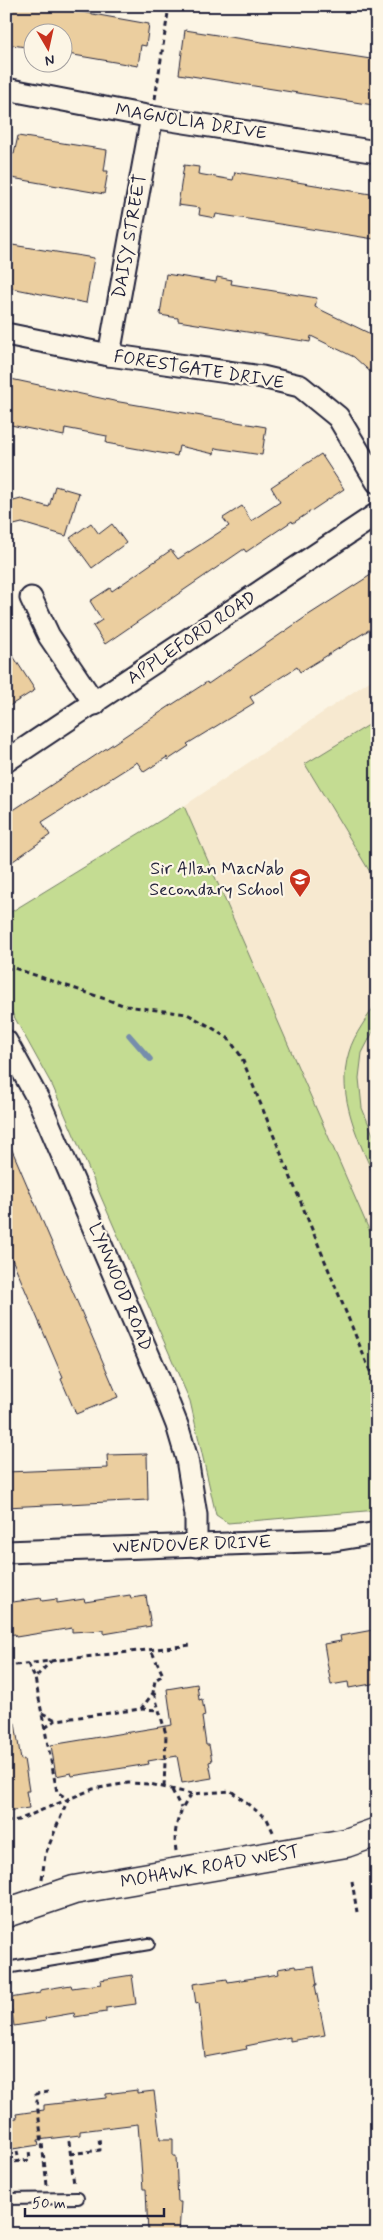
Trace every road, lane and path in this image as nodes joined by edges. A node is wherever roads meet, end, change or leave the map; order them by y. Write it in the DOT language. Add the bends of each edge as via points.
graph roads {
  1 [pos="169,6"];
  2 [pos="6,89"];
  3 [pos="152,117"];
  4 [pos="377,152"];
  5 [pos="6,334"];
  6 [pos="109,355"];
  7 [pos="377,482"];
  8 [pos="377,514"];
  9 [pos="31,598"];
  10 [pos="95,704"];
  11 [pos="6,762"];
  12 [pos="6,969"];
  13 [pos="6,1040"];
  14 [pos="377,1388"];
  15 [pos="377,1533"];
  16 [pos="196,1546"];
  17 [pos="6,1552"];
  18 [pos="191,1645"];
  19 [pos="151,1650"];
  20 [pos="51,1661"];
  21 [pos="28,1664"];
  22 [pos="6,1666"];
  23 [pos="36,1678"];
  24 [pos="154,1693"];
  25 [pos="141,1709"];
  26 [pos="158,1710"];
  27 [pos="42,1713"];
  28 [pos="56,1720"];
  29 [pos="45,1728"];
  30 [pos="164,1788"];
  31 [pos="172,1790"];
  32 [pos="192,1794"];
  33 [pos="68,1799"];
  34 [pos="181,1808"];
  35 [pos="6,1822"];
  36 [pos="377,1832"];
  37 [pos="346,1843"];
  38 [pos="377,1843"];
  39 [pos="285,1853"];
  40 [pos="179,1872"];
  41 [pos="352,1881"];
  42 [pos="74,1890"];
  43 [pos="40,1891"];
  44 [pos="6,1892"];
  45 [pos="357,1912"];
  46 [pos="6,1913"];
  47 [pos="149,1944"];
  48 [pos="6,1968"];
  49 [pos="48,2092"];
  50 [pos="99,2136"];
  51 [pos="69,2140"];
  52 [pos="28,2150"];
  53 [pos="17,2151"];
  54 [pos="70,2154"];
  55 [pos="19,2162"];
  56 [pos="6,2164"];
  57 [pos="48,2198"];
  58 [pos="76,2198"];
  59 [pos="6,2199"];
  1 -- 3 [label="path"];
  2 -- 3 [label="street, MAGNOLIA DRIVE"];
  3 -- 4 [label="street, MAGNOLIA DRIVE"];
  3 -- 6 [label="street, DAISY STREET"];
  5 -- 6 [label="street, FORESTGATE DRIVE"];
  6 -- 7 [label="street, FORESTGATE DRIVE" via="300,386 338,417"];
  8 -- 10 [label="street, APPLEFORD ROAD"];
  9 -- 10 [label="street" via="50,636"];
  10 -- 11 [label="street, APPLEFORD ROAD"];
  12 -- 14 [label="path" via="14,968 126,1006 186,1014 228,1038 241,1056"];
  13 -- 16 [label="street, LYNWOOD ROAD" via="39,1101 177,1425 196,1514"];
  15 -- 16 [label="street, WENDOVER DRIVE" via="334,1540"];
  16 -- 17 [label="street, WENDOVER DRIVE"];
  18 -- 19 [label="path"];
  19 -- 20 [label="path"];
  19 -- 24 [label="path" via="163,1675 155,1680"];
  20 -- 21 [label="path"];
  20 -- 23 [label="path"];
  21 -- 22 [label="path"];
  21 -- 23 [label="path"];
  23 -- 27 [label="path"];
  24 -- 25 [label="path"];
  24 -- 26 [label="path"];
  25 -- 26 [label="path"];
  25 -- 28 [label="path"];
  26 -- 30 [label="path" via="166,1734"];
  27 -- 28 [label="path"];
  27 -- 29 [label="path"];
  28 -- 29 [label="path"];
  29 -- 33 [label="path" via="57,1792"];
  30 -- 31 [label="path"];
  30 -- 33 [label="path" via="128,1783 93,1789"];
  31 -- 32 [label="path"];
  31 -- 34 [label="path"];
  32 -- 34 [label="path"];
  32 -- 39 [label="path" via="230,1792 266,1819"];
  33 -- 35 [label="path"];
  33 -- 43 [label="path" via="45,1855"];
  34 -- 40 [label="path" via="173,1834"];
  36 -- 37 [label="main road, MOHAWK ROAD WEST"];
  37 -- 38 [label="main road, MOHAWK ROAD WEST"];
  37 -- 39 [label="main road, MOHAWK ROAD WEST"];
  39 -- 40 [label="main road, MOHAWK ROAD WEST"];
  40 -- 42 [label="main road, MOHAWK ROAD WEST"];
  41 -- 45 [label="path"];
  42 -- 43 [label="main road, MOHAWK ROAD WEST"];
  42 -- 46 [label="main road, MOHAWK ROAD WEST"];
  43 -- 44 [label="main road, MOHAWK ROAD WEST"];
  47 -- 48 [label="lane"];
  49 -- 57 [label="path" via="36,2094"];
  50 -- 54 [label="path" via="100,2150"];
  51 -- 54 [label="path"];
  52 -- 55 [label="path" via="30,2160"];
  53 -- 55 [label="path"];
  54 -- 58 [label="path"];
  55 -- 56 [label="path"];
  57 -- 58 [label="lane"];
  57 -- 59 [label="lane"];
}
